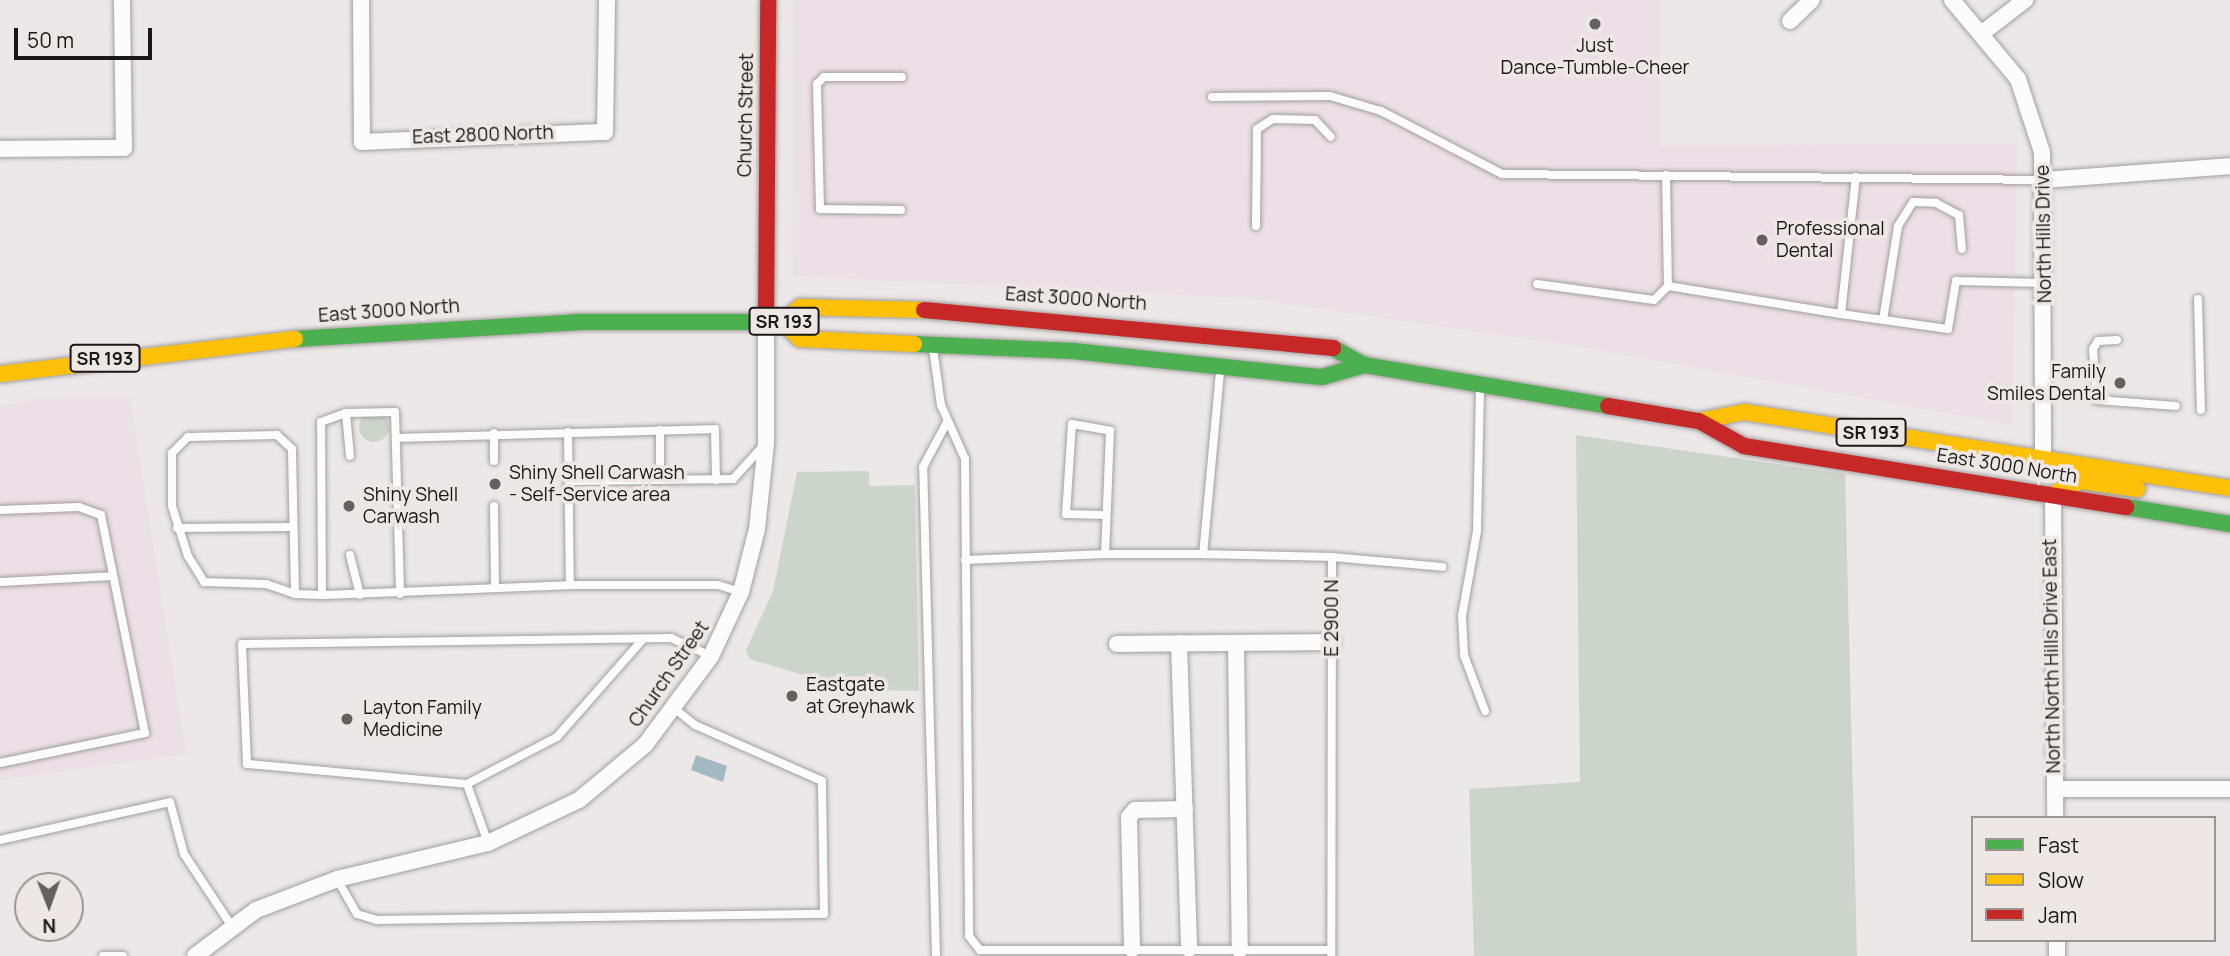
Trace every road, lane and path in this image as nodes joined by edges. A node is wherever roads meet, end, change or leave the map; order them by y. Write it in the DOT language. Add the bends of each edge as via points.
graph roads {
  1 [pos="122,0"];
  2 [pos="361,0"];
  3 [pos="607,0"];
  4 [pos="768,0"];
  5 [pos="1812,0"];
  6 [pos="1952,0"];
  7 [pos="2025,0"];
  8 [pos="1790,21"];
  9 [pos="1984,32"];
  10 [pos="902,77"];
  11 [pos="1212,97"];
  12 [pos="1331,137"];
  13 [pos="0,149"];
  14 [pos="2230,166"];
  15 [pos="1666,176"];
  16 [pos="1856,177"];
  17 [pos="2045,180"];
  18 [pos="901,210"];
  19 [pos="1256,226"];
  20 [pos="1962,250"];
  21 [pos="1537,284"];
  22 [pos="2046,284"];
  23 [pos="1668,286"];
  24 [pos="2197,299"];
  25 [pos="1841,314"];
  26 [pos="1883,320"];
  27 [pos="766,321"];
  28 [pos="783,322"];
  29 [pos="2117,340"];
  30 [pos="933,345"];
  31 [pos="1220,365"];
  32 [pos="1364,365"];
  33 [pos="0,374"];
  34 [pos="1480,381"];
  35 [pos="2176,406"];
  36 [pos="2201,410"];
  37 [pos="346,413"];
  38 [pos="1699,421"];
  39 [pos="947,422"];
  40 [pos="660,430"];
  41 [pos="568,432"];
  42 [pos="494,433"];
  43 [pos="1721,434"];
  44 [pos="399,438"];
  45 [pos="766,443"];
  46 [pos="2043,455"];
  47 [pos="350,456"];
  48 [pos="494,461"];
  49 [pos="660,480"];
  50 [pos="716,480"];
  51 [pos="569,481"];
  52 [pos="2230,488"];
  53 [pos="2053,495"];
  54 [pos="2230,502"];
  55 [pos="494,506"];
  56 [pos="0,510"];
  57 [pos="1106,515"];
  58 [pos="2230,524"];
  59 [pos="293,527"];
  60 [pos="177,528"];
  61 [pos="1105,554"];
  62 [pos="1203,554"];
  63 [pos="350,555"];
  64 [pos="1332,557"];
  65 [pos="965,560"];
  66 [pos="1443,567"];
  67 [pos="113,576"];
  68 [pos="0,582"];
  69 [pos="495,584"];
  70 [pos="570,585"];
  71 [pos="741,592"];
  72 [pos="295,594"];
  73 [pos="400,594"];
  74 [pos="322,595"];
  75 [pos="360,595"];
  76 [pos="643,639"];
  77 [pos="1332,642"];
  78 [pos="1117,643"];
  79 [pos="1179,643"];
  80 [pos="1236,643"];
  81 [pos="711,656"];
  82 [pos="674,708"];
  83 [pos="1485,711"];
  84 [pos="0,763"];
  85 [pos="467,784"];
  86 [pos="2055,789"];
  87 [pos="2230,789"];
  88 [pos="1185,809"];
  89 [pos="2055,816"];
  90 [pos="0,840"];
  91 [pos="488,843"];
  92 [pos="337,879"];
  93 [pos="233,928"];
  94 [pos="1132,949"];
  95 [pos="1189,949"];
  96 [pos="1240,950"];
  97 [pos="1331,953"];
  98 [pos="103,956"];
  99 [pos="123,956"];
  100 [pos="195,956"];
  101 [pos="936,956"];
  1 -- 13 [label="street" via="124,148"];
  2 -- 3 [label="street, East 2800 North" via="362,142 605,132"];
  4 -- 27 [label="main road, Church Street"];
  5 -- 8 [label="street"];
  6 -- 9 [label="street, North Hills Drive"];
  7 -- 9 [label="street"];
  9 -- 17 [label="street, North Hills Drive" via="2027,101"];
  10 -- 18 [label="lane" via="824,77 817,84 817,205 824,211"];
  11 -- 15 [label="lane" via="1330,96 1381,111 1502,174"];
  12 -- 19 [label="lane" via="1315,120 1273,119 1257,129"];
  14 -- 17 [label="street"];
  15 -- 16 [label="lane"];
  15 -- 23 [label="lane"];
  16 -- 17 [label="lane"];
  16 -- 25 [label="lane"];
  17 -- 22 [label="street, North Hills Drive"];
  20 -- 26 [label="lane" via="1959,215 1936,202 1913,202 1898,226"];
  21 -- 23 [label="lane" via="1654,300"];
  22 -- 26 [label="lane" via="1956,281 1948,329"];
  22 -- 46 [label="street, North Hills Drive"];
  23 -- 25 [label="lane"];
  24 -- 36 [label="lane"];
  25 -- 26 [label="lane"];
  27 -- 28 [label="main road, East 3000 North / SR 193"];
  27 -- 33 [label="main road, East 3000 North / SR 193" via="355,332"];
  27 -- 45 [label="street, Church Street"];
  28 -- 30 [label="main road, East 3000 North / SR 193" via="800,338"];
  28 -- 32 [label="main road, East 3000 North / SR 193" via="800,307 1194,328 1324,342"];
  29 -- 35 [label="lane" via="2098,341 2093,349 2097,400"];
  30 -- 31 [label="main road, East 3000 North / SR 193"];
  30 -- 39 [label="lane"];
  31 -- 32 [label="main road, East 3000 North / SR 193" via="1322,377"];
  31 -- 62 [label="lane"];
  32 -- 34 [label="main road, East 3000 North / SR 193"];
  34 -- 38 [label="main road, East 3000 North / SR 193"];
  34 -- 83 [label="lane" via="1477,531 1462,616 1464,655"];
  37 -- 44 [label="lane" via="395,412"];
  37 -- 47 [label="lane"];
  37 -- 74 [label="lane" via="321,422"];
  38 -- 43 [label="main road, East 3000 North / SR 193"];
  38 -- 46 [label="main road, East 3000 North / SR 193" via="1744,412"];
  39 -- 65 [label="lane" via="965,459"];
  39 -- 101 [label="lane" via="923,467"];
  40 -- 41 [label="lane"];
  40 -- 49 [label="lane"];
  40 -- 50 [label="lane" via="715,429"];
  41 -- 42 [label="lane"];
  41 -- 51 [label="lane"];
  42 -- 44 [label="lane"];
  42 -- 48 [label="lane"];
  43 -- 46 [label="main road" via="1761,430 2015,470"];
  43 -- 53 [label="main road, East 3000 North / SR 193" via="1744,446"];
  44 -- 73 [label="lane"];
  45 -- 50 [label="lane" via="733,479"];
  45 -- 71 [label="street, Church Street" via="757,529"];
  46 -- 52 [label="main road, East 3000 North / SR 193"];
  49 -- 50 [label="lane"];
  49 -- 51 [label="lane"];
  51 -- 70 [label="lane"];
  53 -- 54 [label="main road" via="2081,481"];
  53 -- 58 [label="main road, East 3000 North / SR 193"];
  53 -- 86 [label="street, North North Hills Drive East"];
  55 -- 69 [label="lane"];
  56 -- 67 [label="lane" via="79,507 101,515"];
  57 -- 57 [label="lane" via="1110,431 1072,424 1066,514"];
  57 -- 61 [label="lane"];
  59 -- 60 [label="lane"];
  59 -- 60 [label="lane" via="292,449 276,435 188,437 172,453"];
  59 -- 72 [label="lane"];
  60 -- 72 [label="lane" via="204,582 266,584"];
  61 -- 62 [label="lane, E 2900 N"];
  61 -- 65 [label="lane, E 2900 N"];
  62 -- 64 [label="lane, E 2900 N"];
  63 -- 75 [label="lane"];
  64 -- 66 [label="lane"];
  64 -- 77 [label="lane, E 2900 N"];
  65 -- 94 [label="lane" via="969,936 980,950"];
  67 -- 68 [label="lane"];
  67 -- 84 [label="lane" via="145,733"];
  69 -- 70 [label="lane"];
  69 -- 73 [label="lane"];
  70 -- 71 [label="lane" via="718,585"];
  71 -- 81 [label="street, Church Street"];
  72 -- 74 [label="lane"];
  73 -- 75 [label="lane"];
  74 -- 75 [label="lane"];
  76 -- 81 [label="lane" via="671,638"];
  76 -- 85 [label="lane" via="557,737"];
  76 -- 85 [label="lane" via="242,645 247,764"];
  77 -- 80 [label="street"];
  77 -- 97 [label="lane, E 2900 N"];
  78 -- 79 [label="street"];
  79 -- 80 [label="street"];
  79 -- 88 [label="street"];
  80 -- 96 [label="street"];
  81 -- 82 [label="street, Church Street"];
  82 -- 91 [label="street, Church Street" via="645,745 579,800"];
  82 -- 92 [label="lane" via="695,725 822,781 824,914 377,920 357,914"];
  85 -- 91 [label="lane"];
  86 -- 87 [label="street"];
  86 -- 89 [label="street, North North Hills Drive East"];
  88 -- 94 [label="street" via="1135,810 1129,817"];
  88 -- 95 [label="street"];
  90 -- 93 [label="lane" via="170,802 184,854"];
  91 -- 92 [label="street, Church Street"];
  92 -- 93 [label="street, Church Street" via="256,910"];
  93 -- 100 [label="street, Church Street"];
  94 -- 95 [label="lane"];
  95 -- 96 [label="lane"];
  96 -- 97 [label="lane"];
  98 -- 99 [label="lane"];
}
